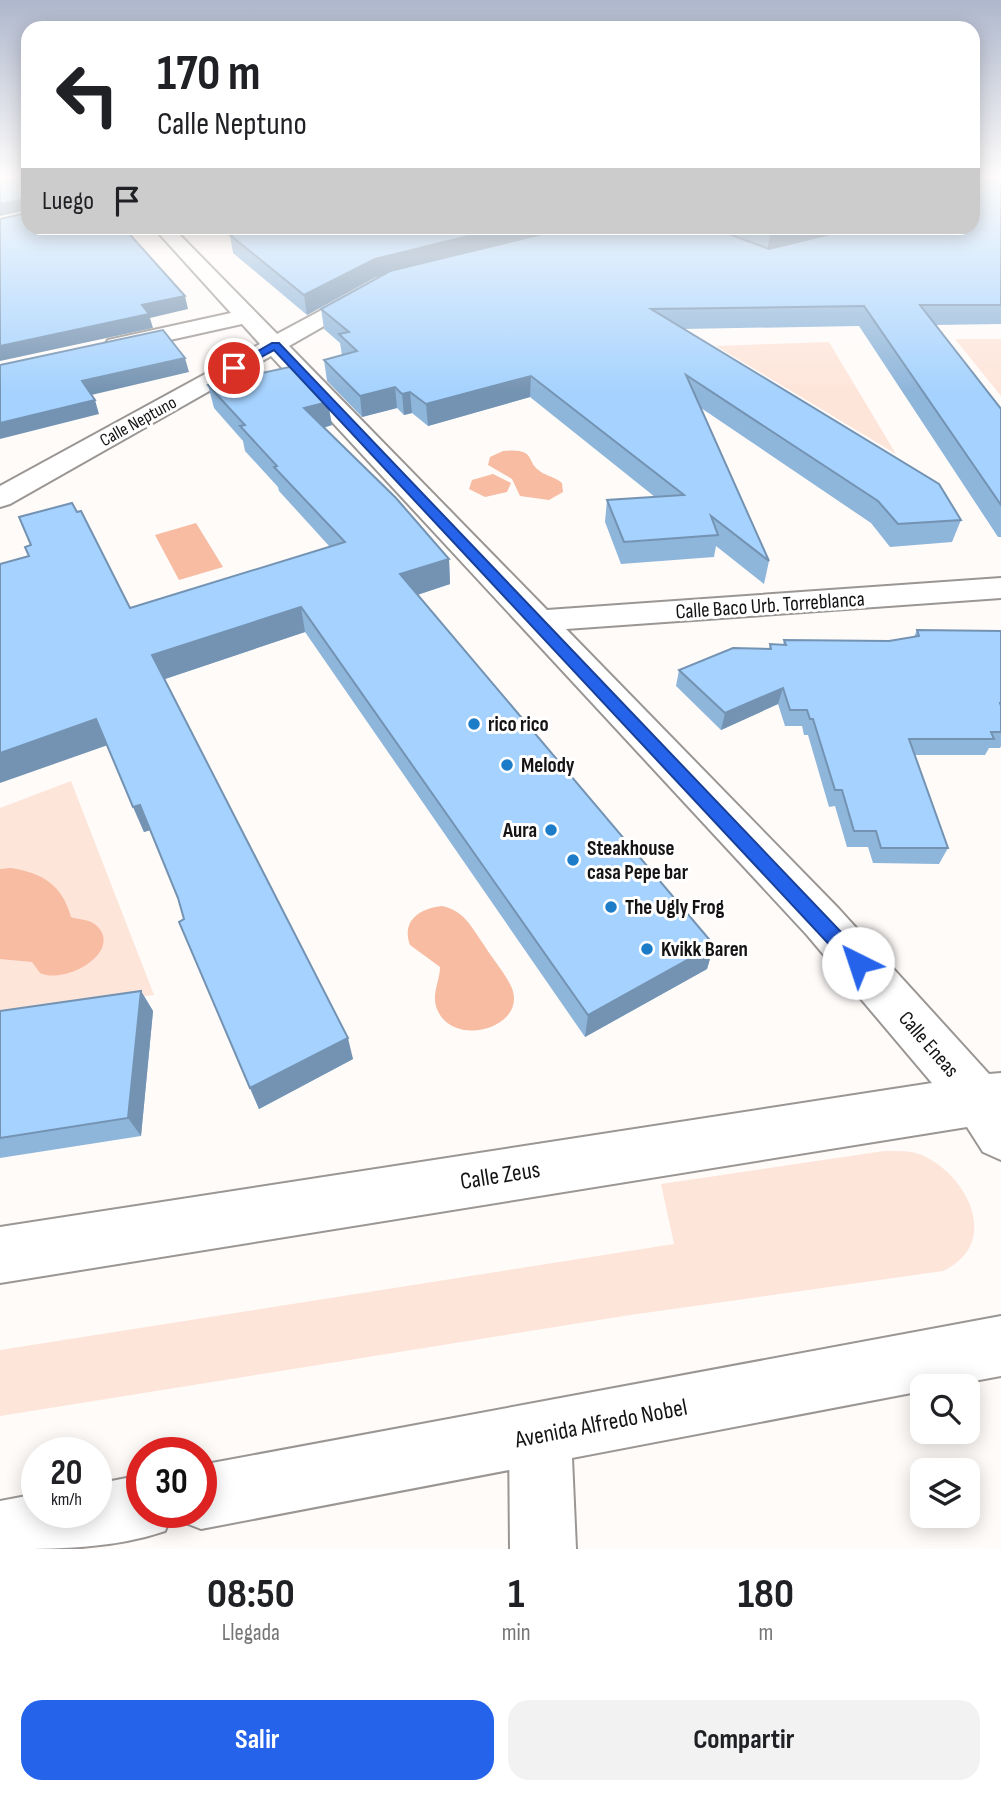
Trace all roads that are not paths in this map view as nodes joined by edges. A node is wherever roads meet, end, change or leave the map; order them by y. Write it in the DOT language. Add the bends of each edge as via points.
graph roads {
  1 [pos="184,249"];
  2 [pos="384,284"];
  3 [pos="248,316"];
  4 [pos="275,345"];
  5 [pos="92,351"];
  6 [pos="0,498"];
  7 [pos="1001,589"];
  8 [pos="538,621"];
  9 [pos="993,1110"];
  10 [pos="0,1255"];
  11 [pos="1001,1346"];
  12 [pos="540,1435"];
  13 [pos="217,1494"];
  14 [pos="126,1511"];
  15 [pos="0,1534"];
  16 [pos="543,1549"];
  1 -- 3 [label="street, Calle Eneas"];
  2 -- 4 [label="street, Calle Neptuno"];
  3 -- 4 [label="street, Calle Eneas"];
  3 -- 5 [label="street"];
  4 -- 6 [label="street, Calle Neptuno"];
  4 -- 8 [label="street, Calle Eneas"];
  7 -- 8 [label="street, Calle Baco Urb. Torreblanca"];
  8 -- 9 [label="street, Calle Eneas"];
  9 -- 10 [label="street, Calle Zeus"];
  11 -- 12 [label="street, Avenida Alfredo Nobel"];
  12 -- 13 [label="street, Avenida Alfredo Nobel"];
  12 -- 16 [label="street"];
  14 -- 15 [label="street"];
}
